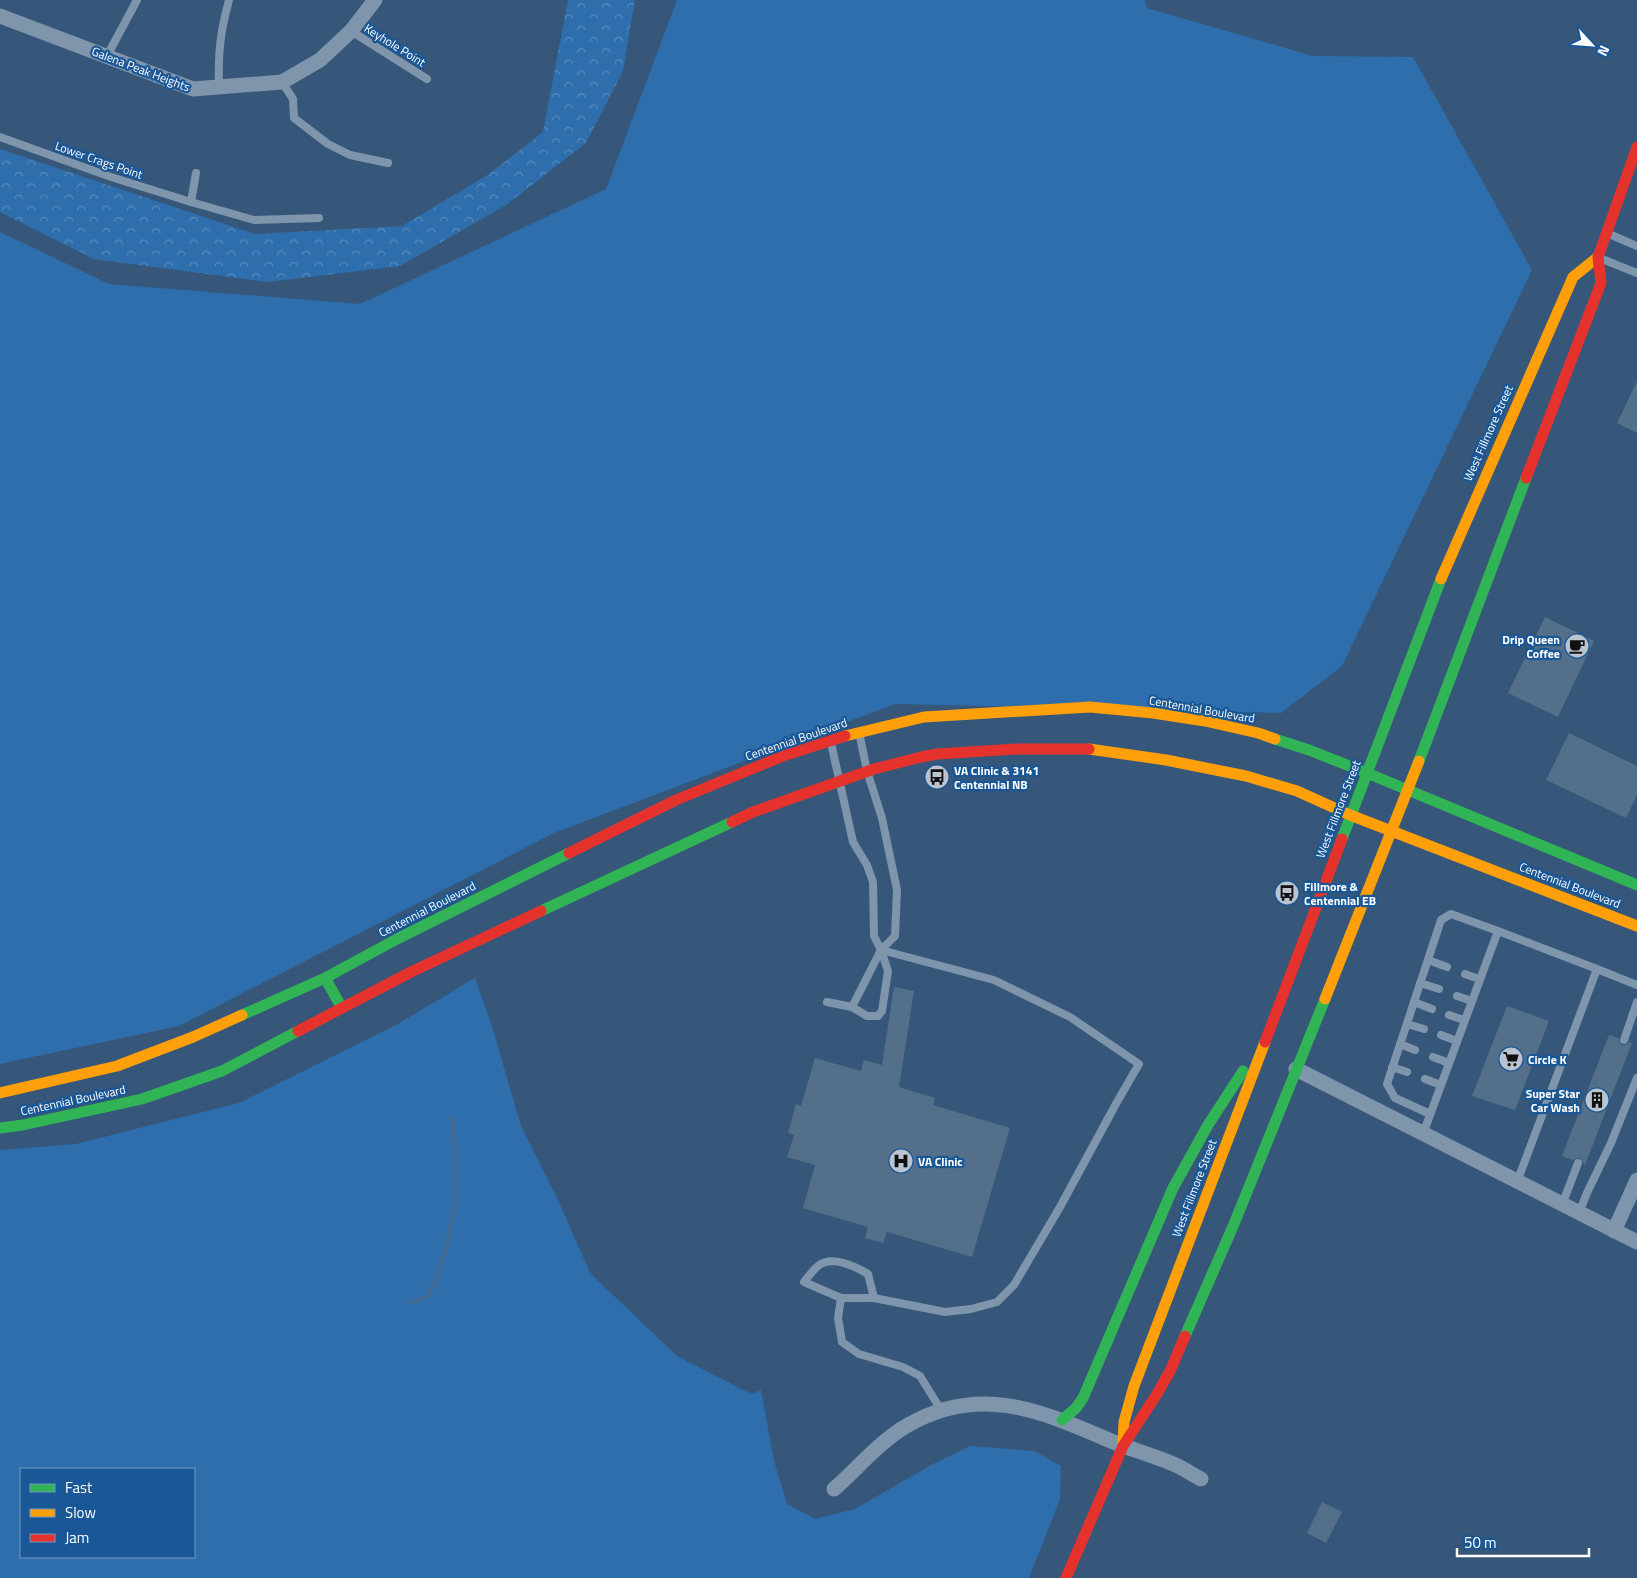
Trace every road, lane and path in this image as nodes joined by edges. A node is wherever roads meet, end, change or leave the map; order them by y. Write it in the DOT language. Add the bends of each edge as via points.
graph roads {
  1 [pos="137,0"];
  2 [pos="229,0"];
  3 [pos="375,0"];
  4 [pos="0,16"];
  5 [pos="351,31"];
  6 [pos="107,56"];
  7 [pos="427,79"];
  8 [pos="282,82"];
  9 [pos="219,87"];
  10 [pos="0,137"];
  11 [pos="1637,147"];
  12 [pos="388,163"];
  13 [pos="196,173"];
  14 [pos="191,202"];
  15 [pos="319,218"];
  16 [pos="1606,233"];
  17 [pos="1637,246"];
  18 [pos="1598,257"];
  19 [pos="1637,273"];
  20 [pos="859,732"];
  21 [pos="830,741"];
  22 [pos="868,771"];
  23 [pos="1367,773"];
  24 [pos="840,782"];
  25 [pos="1407,788"];
  26 [pos="1350,816"];
  27 [pos="1391,831"];
  28 [pos="1637,885"];
  29 [pos="1637,926"];
  30 [pos="1498,931"];
  31 [pos="882,950"];
  32 [pos="1428,960"];
  33 [pos="1447,967"];
  34 [pos="1597,969"];
  35 [pos="1465,974"];
  36 [pos="325,978"];
  37 [pos="1479,979"];
  38 [pos="1420,983"];
  39 [pos="1637,985"];
  40 [pos="1439,989"];
  41 [pos="1457,996"];
  42 [pos="1472,1001"];
  43 [pos="827,1002"];
  44 [pos="1414,1002"];
  45 [pos="1637,1002"];
  46 [pos="852,1007"];
  47 [pos="342,1008"];
  48 [pos="1432,1009"];
  49 [pos="1449,1015"];
  50 [pos="1464,1020"];
  51 [pos="1407,1024"];
  52 [pos="1424,1030"];
  53 [pos="1268,1032"];
  54 [pos="1441,1036"];
  55 [pos="1624,1040"];
  56 [pos="1457,1041"];
  57 [pos="1400,1044"];
  58 [pos="1415,1050"];
  59 [pos="1433,1057"];
  60 [pos="1449,1063"];
  61 [pos="1392,1067"];
  62 [pos="1296,1069"];
  63 [pos="1407,1072"];
  64 [pos="1637,1078"];
  65 [pos="1425,1079"];
  66 [pos="1441,1084"];
  67 [pos="0,1093"];
  68 [pos="1430,1114"];
  69 [pos="0,1128"];
  70 [pos="1423,1134"];
  71 [pos="1578,1162"];
  72 [pos="1637,1180"];
  73 [pos="1517,1182"];
  74 [pos="1562,1205"];
  75 [pos="1578,1213"];
  76 [pos="1614,1231"];
  77 [pos="1637,1242"];
  78 [pos="841,1298"];
  79 [pos="874,1298"];
  80 [pos="941,1410"];
  81 [pos="1062,1420"];
  82 [pos="1123,1446"];
  83 [pos="1201,1479"];
  84 [pos="834,1490"];
  85 [pos="1066,1578"];
  1 -- 6 [label="lane"];
  2 -- 9 [label="lane" via="218,53"];
  3 -- 5 [label="street, Galena Peak Heights"];
  4 -- 6 [label="street, Galena Peak Heights"];
  5 -- 7 [label="lane, Keyhole Point"];
  5 -- 8 [label="street, Galena Peak Heights" via="320,60"];
  6 -- 9 [label="street, Galena Peak Heights" via="193,89"];
  8 -- 9 [label="street, Galena Peak Heights"];
  8 -- 12 [label="lane" via="293,99 294,118 328,144 350,155"];
  10 -- 14 [label="lane, Lower Crags Point"];
  11 -- 16 [label="main road, West Fillmore Street"];
  13 -- 14 [label="lane"];
  14 -- 15 [label="lane, Lower Crags Point" via="254,220"];
  16 -- 17 [label="lane"];
  16 -- 18 [label="main road, West Fillmore Street"];
  18 -- 19 [label="lane"];
  18 -- 23 [label="main road, West Fillmore Street" via="1573,277 1520,395 1446,565"];
  18 -- 25 [label="main road, West Fillmore Street" via="1601,283"];
  20 -- 21 [label="main road, Centennial Boulevard"];
  20 -- 22 [label="lane"];
  20 -- 23 [label="main road, Centennial Boulevard" via="924,717 1090,707 1205,721 1258,733"];
  21 -- 24 [label="lane"];
  21 -- 36 [label="main road, Centennial Boulevard" via="783,756 676,800"];
  22 -- 24 [label="main road, Centennial Boulevard"];
  22 -- 26 [label="main road, Centennial Boulevard" via="937,754 1086,748 1246,776 1297,792"];
  22 -- 31 [label="lane" via="897,890 895,936"];
  23 -- 25 [label="main road, Centennial Boulevard"];
  23 -- 26 [label="main road, West Fillmore Street"];
  24 -- 31 [label="lane" via="853,842 873,882 874,936"];
  24 -- 47 [label="main road, Centennial Boulevard" via="753,812 413,971"];
  25 -- 27 [label="main road, West Fillmore Street"];
  25 -- 28 [label="main road, Centennial Boulevard"];
  26 -- 27 [label="main road, Centennial Boulevard"];
  26 -- 53 [label="main road, West Fillmore Street"];
  27 -- 29 [label="main road, Centennial Boulevard"];
  27 -- 62 [label="main road, West Fillmore Street"];
  30 -- 32 [label="lane" via="1451,914 1441,920"];
  30 -- 34 [label="lane"];
  30 -- 37 [label="lane"];
  31 -- 46 [label="lane"];
  31 -- 46 [label="lane" via="888,971 882,1010 878,1016 867,1016"];
  31 -- 79 [label="lane" via="994,980 1070,1017 1139,1064 1056,1215 1014,1285 997,1302 945,1312"];
  32 -- 33 [label="lane"];
  32 -- 38 [label="lane"];
  34 -- 39 [label="lane"];
  34 -- 73 [label="lane"];
  35 -- 37 [label="lane"];
  36 -- 47 [label="main road"];
  36 -- 67 [label="main road, Centennial Boulevard" via="193,1037 117,1066"];
  37 -- 42 [label="lane"];
  38 -- 40 [label="lane"];
  38 -- 44 [label="lane"];
  41 -- 42 [label="lane"];
  42 -- 50 [label="lane"];
  43 -- 46 [label="lane"];
  44 -- 48 [label="lane"];
  44 -- 51 [label="lane"];
  45 -- 55 [label="lane"];
  47 -- 69 [label="main road, Centennial Boulevard" via="222,1071 169,1090 142,1099"];
  49 -- 50 [label="lane"];
  50 -- 56 [label="lane"];
  51 -- 52 [label="lane"];
  51 -- 57 [label="lane"];
  53 -- 81 [label="main road" via="1208,1125 1173,1188 1088,1388 1076,1408"];
  53 -- 82 [label="main road, West Fillmore Street" via="1134,1386 1125,1417"];
  54 -- 56 [label="lane"];
  56 -- 60 [label="lane"];
  57 -- 58 [label="lane"];
  57 -- 61 [label="lane"];
  59 -- 60 [label="lane"];
  60 -- 66 [label="lane"];
  61 -- 63 [label="lane"];
  61 -- 68 [label="lane" via="1387,1084 1395,1098"];
  62 -- 70 [label="street"];
  62 -- 82 [label="main road, West Fillmore Street" via="1170,1371"];
  64 -- 75 [label="lane"];
  65 -- 66 [label="lane"];
  66 -- 68 [label="lane"];
  68 -- 70 [label="lane"];
  70 -- 73 [label="street"];
  71 -- 74 [label="lane"];
  72 -- 76 [label="street"];
  73 -- 74 [label="street"];
  74 -- 75 [label="street"];
  75 -- 76 [label="street"];
  76 -- 77 [label="street"];
  78 -- 79 [label="lane"];
  78 -- 79 [label="lane" via="804,1282 818,1265 830,1261 868,1274"];
  78 -- 80 [label="lane" via="838,1318 842,1342 859,1354 920,1376"];
  80 -- 81 [label="street" via="1001,1404"];
  80 -- 84 [label="street" via="894,1434"];
  81 -- 82 [label="street"];
  82 -- 83 [label="street" via="1173,1463"];
  82 -- 85 [label="main road, West Fillmore Street"];
}
